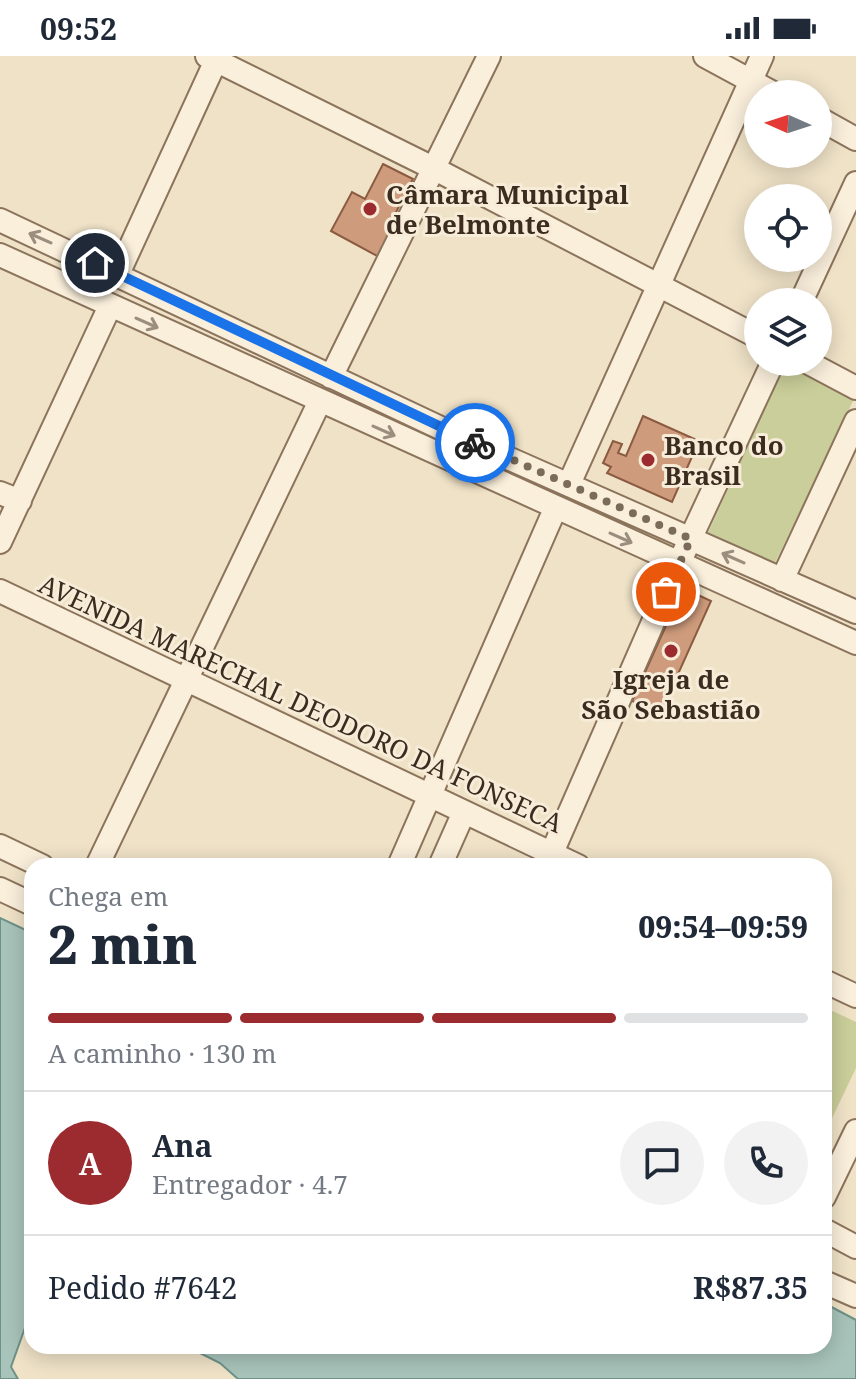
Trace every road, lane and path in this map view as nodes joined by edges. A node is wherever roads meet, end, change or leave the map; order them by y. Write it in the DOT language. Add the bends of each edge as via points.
graph roads {
  1 [pos="489,56"];
  2 [pos="705,56"];
  3 [pos="762,56"];
  4 [pos="213,57"];
  5 [pos="750,80"];
  6 [pos="744,93"];
  7 [pos="832,126"];
  8 [pos="856,139"];
  9 [pos="433,168"];
  10 [pos="856,183"];
  11 [pos="0,220"];
  12 [pos="0,255"];
  13 [pos="118,274"];
  14 [pos="657,284"];
  15 [pos="807,288"];
  16 [pos="110,306"];
  17 [pos="230,328"];
  18 [pos="744,330"];
  19 [pos="216,354"];
  20 [pos="832,375"];
  21 [pos="767,376"];
  22 [pos="331,377"];
  23 [pos="856,388"];
  24 [pos="319,403"];
  25 [pos="856,421"];
  26 [pos="449,432"];
  27 [pos="438,455"];
  28 [pos="569,484"];
  29 [pos="10,497"];
  30 [pos="555,509"];
  31 [pos="691,539"];
  32 [pos="0,542"];
  33 [pos="679,563"];
  34 [pos="782,580"];
  35 [pos="0,591"];
  36 [pos="856,612"];
  37 [pos="856,643"];
  38 [pos="186,679"];
  39 [pos="429,796"];
  40 [pos="464,812"];
  41 [pos="0,846"];
  42 [pos="25,858"];
  43 [pos="101,858"];
  44 [pos="402,858"];
  45 [pos="444,858"];
  46 [pos="545,858"];
  47 [pos="550,858"];
  48 [pos="0,889"];
  49 [pos="24,900"];
  50 [pos="832,985"];
  51 [pos="856,996"];
  52 [pos="856,1131"];
  53 [pos="832,1180"];
  54 [pos="832,1234"];
  55 [pos="856,1247"];
  56 [pos="832,1286"];
  57 [pos="856,1296"];
  1 -- 9 [label="street"];
  2 -- 5 [label="street"];
  3 -- 5 [label="street"];
  4 -- 9 [label="street"];
  4 -- 13 [label="street"];
  6 -- 14 [label="street"];
  7 -- 8 [label="street"];
  9 -- 14 [label="street"];
  9 -- 22 [label="street"];
  10 -- 15 [label="street"];
  13 -- 11 [label="street, one-way"];
  12 -- 16 [label="street"];
  13 -- 17 [label="street"];
  14 -- 18 [label="street"];
  14 -- 28 [label="street"];
  16 -- 19 [label="street, one-way"];
  16 -- 29 [label="street"];
  17 -- 19 [label="street"];
  17 -- 22 [label="street"];
  19 -- 24 [label="street"];
  20 -- 23 [label="street"];
  21 -- 31 [label="street"];
  22 -- 26 [label="street"];
  24 -- 27 [label="street, one-way"];
  24 -- 38 [label="street"];
  25 -- 34 [label="street"];
  26 -- 27 [label="street"];
  26 -- 28 [label="street"];
  27 -- 30 [label="street"];
  28 -- 31 [label="street"];
  29 -- 32 [label="street"];
  30 -- 33 [label="street, one-way"];
  30 -- 39 [label="street"];
  31 -- 33 [label="street"];
  34 -- 31 [label="street, one-way"];
  33 -- 37 [label="street"];
  33 -- 47 [label="street"];
  34 -- 36 [label="street"];
  35 -- 38 [label="street, AVENIDA MARECHAL DEODORO DA FONSECA"];
  38 -- 39 [label="street, AVENIDA MARECHAL DEODORO DA FONSECA"];
  38 -- 43 [label="street"];
  39 -- 40 [label="street, AVENIDA MARECHAL DEODORO DA FONSECA"];
  39 -- 44 [label="street"];
  40 -- 45 [label="street"];
  40 -- 46 [label="street, AVENIDA MARECHAL DEODORO DA FONSECA"];
  41 -- 42 [label="street"];
  48 -- 49 [label="street"];
  50 -- 51 [label="street"];
  52 -- 53 [label="street"];
  54 -- 55 [label="street"];
  56 -- 57 [label="street"];
}
